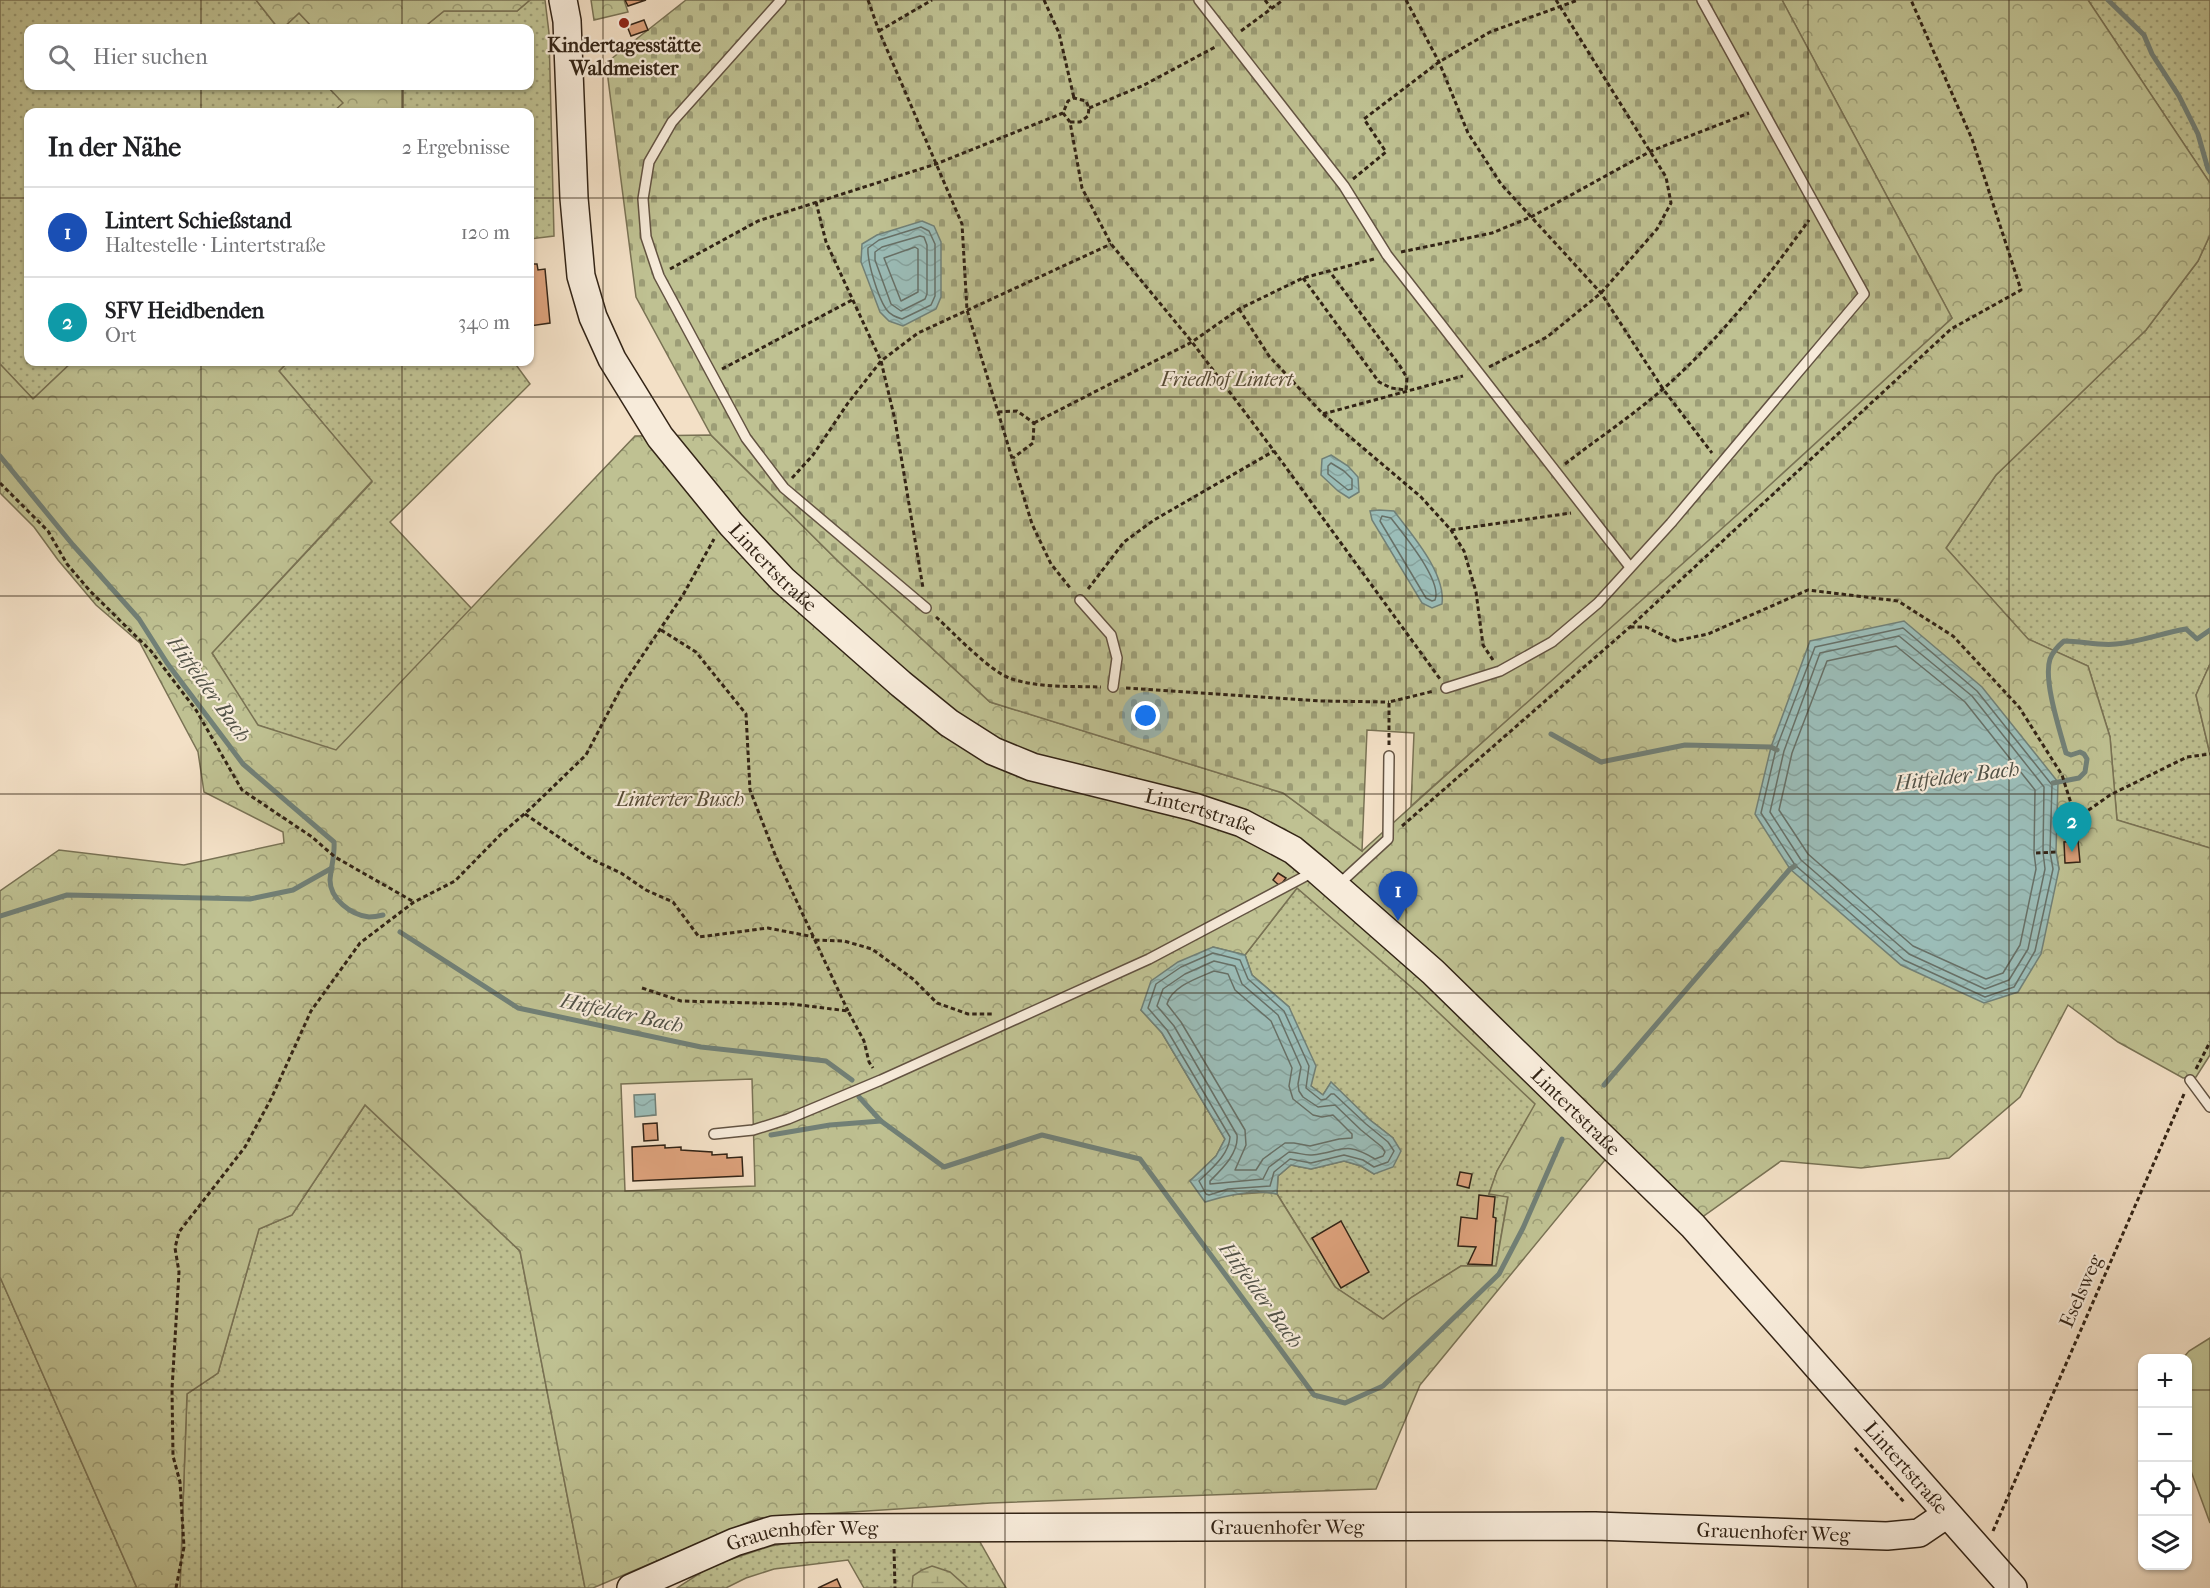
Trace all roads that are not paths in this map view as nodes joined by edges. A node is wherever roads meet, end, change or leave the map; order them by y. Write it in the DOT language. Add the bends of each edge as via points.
graph roads {
  1 [pos="563,0"];
  2 [pos="1199,0"];
  3 [pos="1702,0"];
  4 [pos="781,1"];
  5 [pos="782,13"];
  6 [pos="1630,567"];
  7 [pos="1080,600"];
  8 [pos="926,608"];
  9 [pos="1113,687"];
  10 [pos="1446,688"];
  11 [pos="1389,756"];
  12 [pos="1327,879"];
  13 [pos="2190,1080"];
  14 [pos="2210,1107"];
  15 [pos="714,1134"];
  16 [pos="1947,1514"];
  17 [pos="631,1588"];
  18 [pos="2013,1588"];
  1 -- 12 [label="main road, Lintertstraße" via="581,276 593,317 612,359 660,437 731,524 783,580 901,684 949,723 993,751 1032,767 1194,807 1242,823 1293,850"];
  2 -- 6 [label="lane" via="1344,186 1388,255"];
  3 -- 6 [label="lane" via="1864,294"];
  4 -- 5 [label="lane"];
  4 -- 8 [label="lane" via="672,122 649,162 643,199 646,237 658,276 746,438 784,488"];
  6 -- 10 [label="lane" via="1598,603 1552,642 1500,671"];
  7 -- 9 [label="lane" via="1110,635 1117,658"];
  11 -- 12 [label="lane" via="1388,839"];
  12 -- 15 [label="lane" via="788,1119 753,1130"];
  12 -- 16 [label="main road, Lintertstraße" via="1433,972 1693,1226"];
  13 -- 14 [label="lane"];
  16 -- 17 [label="main road, Grauenhofer Weg" via="1919,1533 1887,1536 1594,1526 893,1526 773,1530 735,1542"];
  16 -- 18 [label="main road, Lintertstraße"];
}
